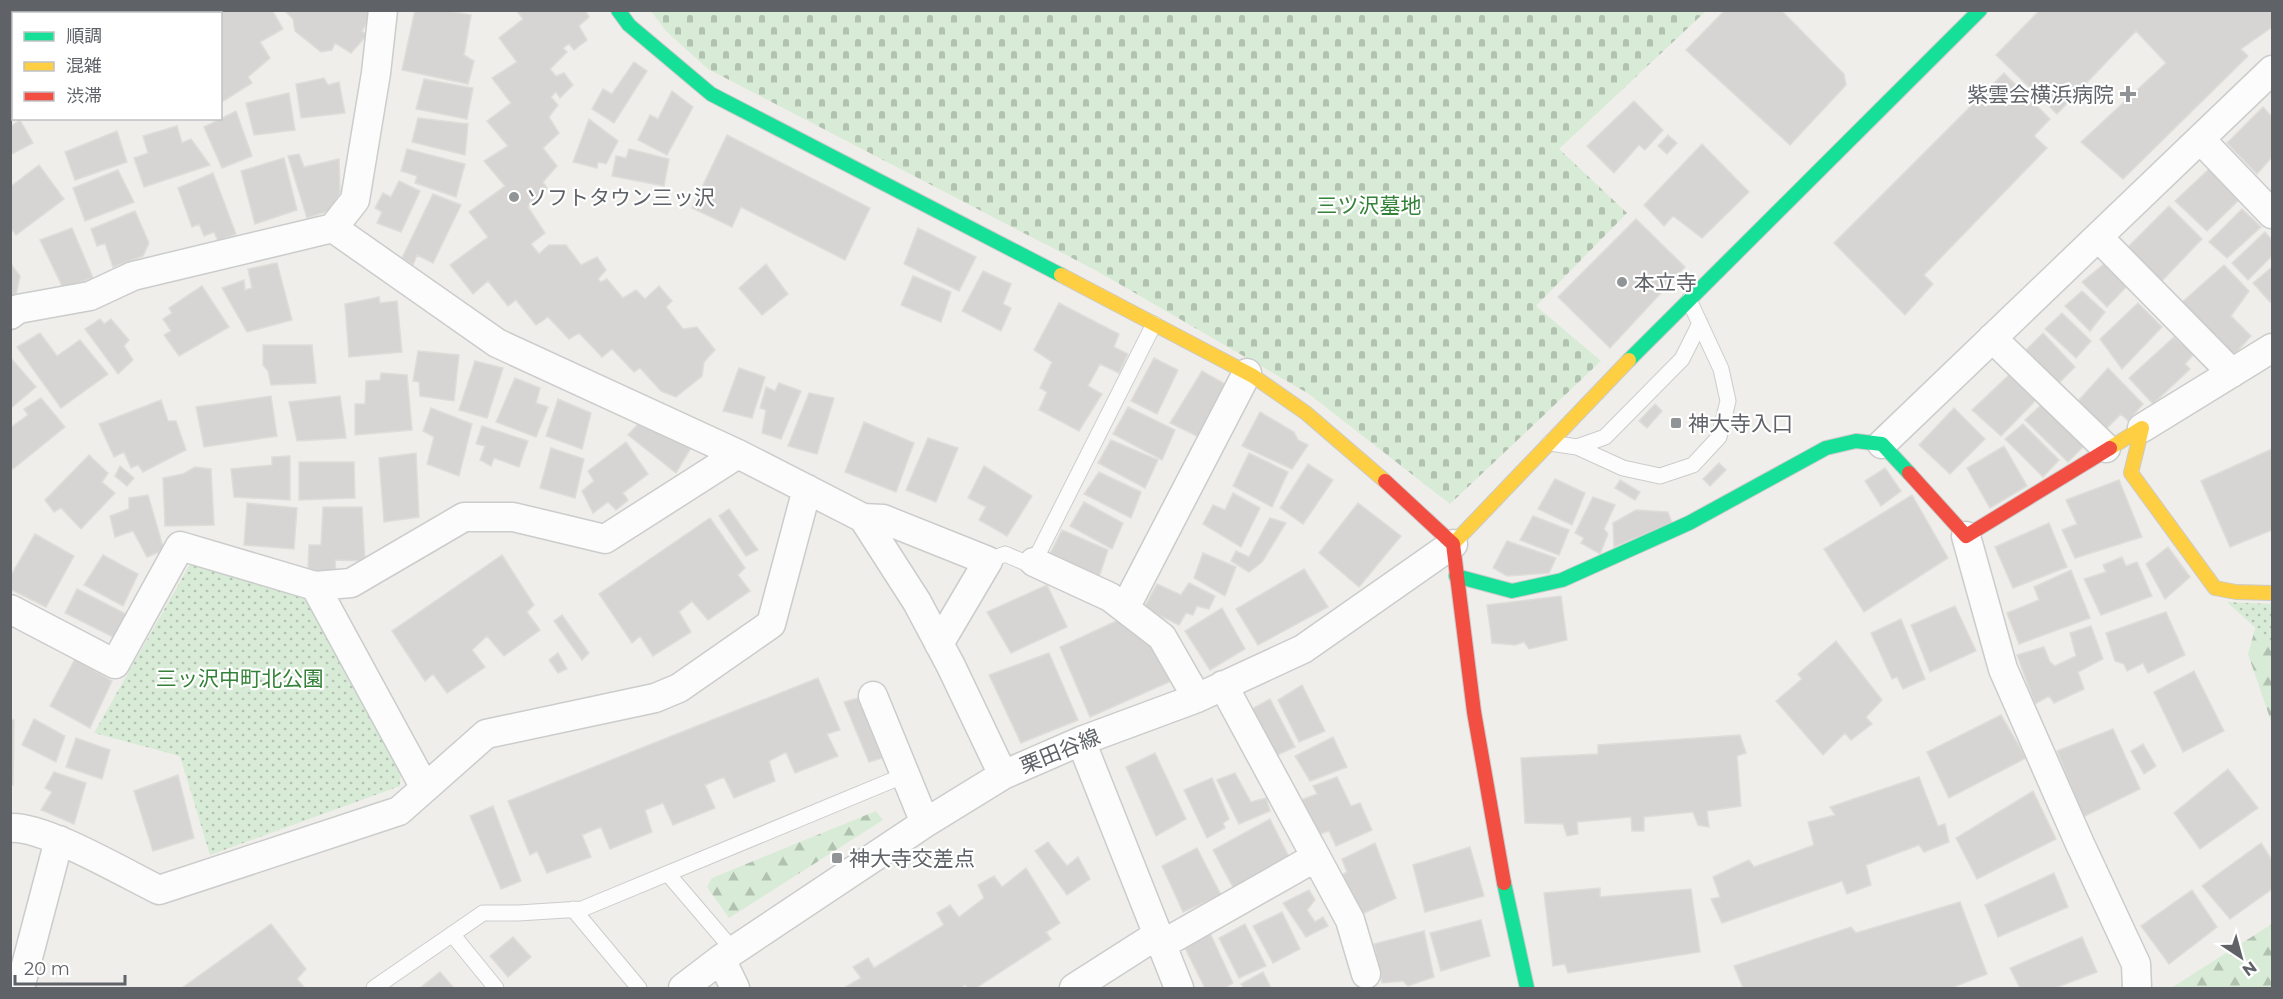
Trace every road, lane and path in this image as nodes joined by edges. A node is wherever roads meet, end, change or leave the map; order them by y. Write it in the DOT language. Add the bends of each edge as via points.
graph roads {
  1 [pos="383,10"];
  2 [pos="618,10"];
  3 [pos="1980,10"];
  4 [pos="2272,69"];
  5 [pos="2200,139"];
  6 [pos="2272,214"];
  7 [pos="333,228"];
  8 [pos="2098,237"];
  9 [pos="1689,300"];
  10 [pos="10,315"];
  11 [pos="1700,323"];
  12 [pos="1154,324"];
  13 [pos="1992,338"];
  14 [pos="2272,348"];
  15 [pos="1246,373"];
  16 [pos="2232,373"];
  17 [pos="2142,428"];
  18 [pos="1549,443"];
  19 [pos="1882,444"];
  20 [pos="1577,447"];
  21 [pos="2106,448"];
  22 [pos="738,454"];
  23 [pos="807,489"];
  24 [pos="863,518"];
  25 [pos="1966,536"];
  26 [pos="1453,544"];
  27 [pos="988,561"];
  28 [pos="1034,562"];
  29 [pos="1456,576"];
  30 [pos="315,586"];
  31 [pos="2272,593"];
  32 [pos="1125,608"];
  33 [pos="10,609"];
  34 [pos="939,644"];
  35 [pos="1223,685"];
  36 [pos="873,696"];
  37 [pos="1197,698"];
  38 [pos="1081,741"];
  39 [pos="905,775"];
  40 [pos="1003,775"];
  41 [pos="425,788"];
  42 [pos="925,824"];
  43 [pos="10,828"];
  44 [pos="59,840"];
  45 [pos="1316,858"];
  46 [pos="668,874"];
  47 [pos="573,909"];
  48 [pos="452,934"];
  49 [pos="1159,940"];
  50 [pos="727,954"];
  51 [pos="1366,974"];
  52 [pos="20,988"];
  53 [pos="374,988"];
  54 [pos="496,988"];
  55 [pos="639,988"];
  56 [pos="683,988"];
  57 [pos="735,988"];
  58 [pos="1074,988"];
  59 [pos="1179,988"];
  60 [pos="1527,988"];
  61 [pos="2137,988"];
  1 -- 7 [label="street" via="355,200"];
  2 -- 12 [label="street" via="629,25 711,94"];
  3 -- 9 [label="street"];
  4 -- 5 [label="street"];
  5 -- 6 [label="street"];
  5 -- 8 [label="street"];
  7 -- 10 [label="street" via="133,276 90,296 18,309"];
  7 -- 22 [label="street" via="497,343"];
  8 -- 13 [label="street"];
  8 -- 16 [label="street"];
  9 -- 11 [label="lane"];
  9 -- 18 [label="street"];
  11 -- 20 [label="lane" via="1682,359 1605,437"];
  11 -- 20 [label="lane" via="1721,369 1728,401 1719,437 1693,465 1660,476 1623,468"];
  12 -- 15 [label="street"];
  12 -- 28 [label="lane"];
  13 -- 19 [label="street"];
  13 -- 21 [label="street"];
  14 -- 16 [label="street"];
  15 -- 26 [label="street" via="1310,415"];
  15 -- 32 [label="street"];
  16 -- 17 [label="street"];
  17 -- 21 [label="street"];
  17 -- 31 [label="street" via="2132,473 2200,569 2216,588"];
  18 -- 20 [label="lane"];
  18 -- 26 [label="street"];
  19 -- 25 [label="street"];
  19 -- 29 [label="street" via="1856,441 1826,448 1689,523 1562,580 1512,591"];
  21 -- 25 [label="street"];
  22 -- 23 [label="street"];
  22 -- 30 [label="street" via="605,539 513,517 464,516 351,583"];
  23 -- 24 [label="street"];
  23 -- 41 [label="street" via="771,624 679,688 655,698 486,734"];
  24 -- 27 [label="street" via="884,519"];
  24 -- 34 [label="street"];
  25 -- 61 [label="street" via="2003,669 2136,964"];
  26 -- 29 [label="street"];
  26 -- 35 [label="street, 栗田谷線" via="1303,649"];
  27 -- 28 [label="lane" via="1005,554 1026,564"];
  27 -- 34 [label="street"];
  28 -- 32 [label="street" via="1110,597"];
  29 -- 60 [label="street" via="1475,734 1504,894"];
  30 -- 33 [label="street" via="180,546 115,664"];
  30 -- 41 [label="street"];
  32 -- 37 [label="street" via="1162,637"];
  34 -- 40 [label="street"];
  35 -- 37 [label="street, 栗田谷線"];
  35 -- 45 [label="street"];
  36 -- 39 [label="street"];
  37 -- 38 [label="street, 栗田谷線"];
  38 -- 40 [label="street, 栗田谷線"];
  38 -- 49 [label="street"];
  39 -- 42 [label="street"];
  39 -- 46 [label="lane"];
  40 -- 42 [label="street, 栗田谷線"];
  41 -- 44 [label="street" via="399,811 159,890"];
  42 -- 50 [label="street, 栗田谷線"];
  43 -- 44 [label="street" via="21,827"];
  44 -- 52 [label="street"];
  45 -- 49 [label="street"];
  45 -- 51 [label="street" via="1350,920"];
  46 -- 47 [label="lane" via="582,909"];
  46 -- 50 [label="lane"];
  47 -- 48 [label="lane" via="483,912"];
  47 -- 55 [label="lane"];
  48 -- 53 [label="lane"];
  48 -- 54 [label="lane"];
  49 -- 58 [label="street"];
  49 -- 59 [label="street"];
  50 -- 56 [label="street, 栗田谷線"];
  50 -- 57 [label="street"];
}
